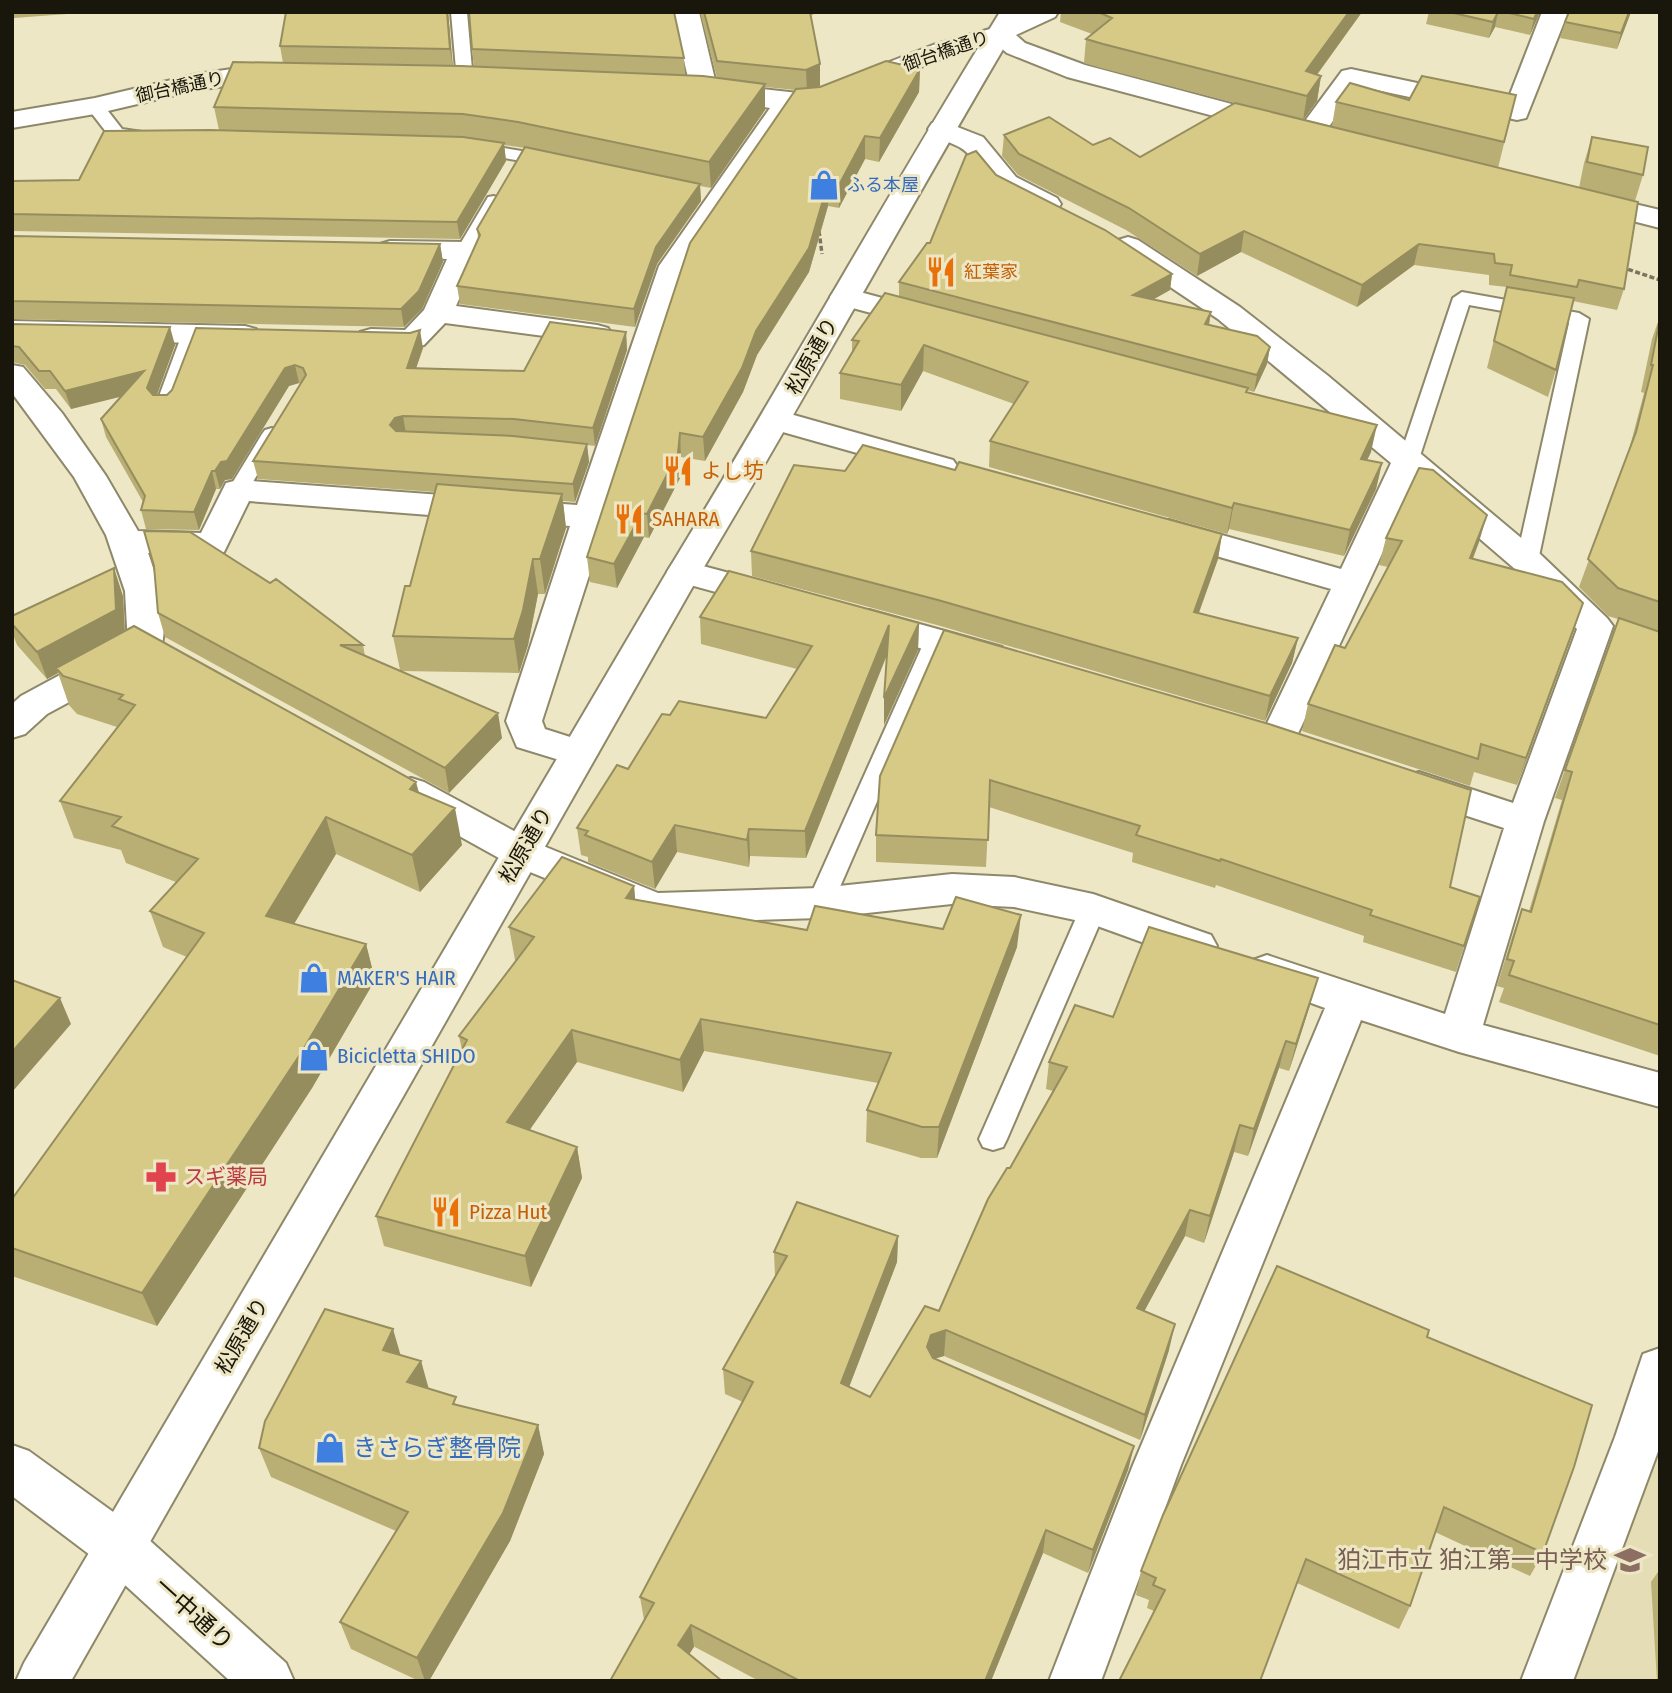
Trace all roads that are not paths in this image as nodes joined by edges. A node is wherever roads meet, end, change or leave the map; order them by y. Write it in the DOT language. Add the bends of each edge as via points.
graph roads {
  1 [pos="459,12"];
  2 [pos="685,12"];
  3 [pos="1046,12"];
  4 [pos="1555,12"];
  5 [pos="1000,20"];
  6 [pos="300,78"];
  7 [pos="438,80"];
  8 [pos="465,81"];
  9 [pos="492,82"];
  10 [pos="678,90"];
  11 [pos="704,91"];
  12 [pos="787,102"];
  13 [pos="95,106"];
  14 [pos="12,120"];
  15 [pos="942,129"];
  16 [pos="1310,133"];
  17 [pos="160,138"];
  18 [pos="1337,140"];
  19 [pos="452,147"];
  20 [pos="574,166"];
  21 [pos="500,191"];
  22 [pos="1566,196"];
  23 [pos="1660,219"];
  24 [pos="369,249"];
  25 [pos="465,251"];
  26 [pos="845,297"];
  27 [pos="438,313"];
  28 [pos="950,325"];
  29 [pos="12,330"];
  30 [pos="192,334"];
  31 [pos="275,336"];
  32 [pos="344,337"];
  33 [pos="651,341"];
  34 [pos="12,374"];
  35 [pos="165,407"];
  36 [pos="283,416"];
  37 [pos="776,420"];
  38 [pos="1314,420"];
  39 [pos="1381,437"];
  40 [pos="1408,462"];
  41 [pos="975,476"];
  42 [pos="238,490"];
  43 [pos="590,517"];
  44 [pos="1136,522"];
  45 [pos="126,542"];
  46 [pos="1527,561"];
  47 [pos="684,572"];
  48 [pos="1351,583"];
  49 [pos="936,640"];
  50 [pos="1015,663"];
  51 [pos="12,725"];
  52 [pos="1277,740"];
  53 [pos="579,753"];
  54 [pos="376,772"];
  55 [pos="1382,774"];
  56 [pos="1525,821"];
  57 [pos="522,853"];
  58 [pos="820,903"];
  59 [pos="1093,909"];
  60 [pos="1349,1000"];
  61 [pos="1459,1035"];
  62 [pos="1660,1090"];
  63 [pos="993,1139"];
  64 [pos="1660,1369"];
  65 [pos="1650,1438"];
  66 [pos="12,1467"];
  67 [pos="120,1547"];
  68 [pos="42,1681"];
  69 [pos="268,1681"];
  70 [pos="1074,1681"];
  71 [pos="1547,1681"];
  1 -- 8 [label="lane"];
  2 -- 11 [label="street"];
  3 -- 5 [label="street, 御台橋通り"];
  4 -- 16 [label="street" via="1517,112 1351,77"];
  5 -- 12 [label="street, 御台橋通り" via="942,50 810,102"];
  5 -- 15 [label="street, 松原通り"];
  5 -- 16 [label="street" via="1016,48 1076,71"];
  6 -- 13 [label="street, 御台橋通り" via="232,76"];
  7 -- 8 [label="street"];
  8 -- 9 [label="street"];
  10 -- 11 [label="street, 御台橋通り"];
  11 -- 12 [label="street, 御台橋通り"];
  12 -- 33 [label="street" via="714,197 674,266"];
  13 -- 14 [label="street, 御台橋通り"];
  13 -- 17 [label="lane" via="116,133"];
  15 -- 26 [label="street, 松原通り"];
  15 -- 39 [label="street" via="973,144 1006,183 1091,226 1229,313"];
  16 -- 18 [label="street"];
  19 -- 20 [label="lane" via="517,161"];
  21 -- 25 [label="lane"];
  22 -- 23 [label="street"];
  24 -- 25 [label="street"];
  25 -- 27 [label="street"];
  26 -- 28 [label="street"];
  26 -- 37 [label="street, 松原通り"];
  27 -- 32 [label="street" via="413,339"];
  27 -- 33 [label="street"];
  29 -- 30 [label="street"];
  30 -- 31 [label="street"];
  30 -- 35 [label="lane"];
  33 -- 43 [label="street" via="602,455"];
  34 -- 45 [label="street" via="89,474"];
  36 -- 42 [label="lane"];
  37 -- 41 [label="street"];
  37 -- 47 [label="street, 松原通り"];
  38 -- 39 [label="street"];
  39 -- 40 [label="street"];
  40 -- 46 [label="street"];
  40 -- 46 [label="lane" via="1462,298 1578,319"];
  40 -- 48 [label="street"];
  42 -- 43 [label="street"];
  42 -- 45 [label="street" via="212,544"];
  43 -- 53 [label="street" via="524,721 530,738"];
  44 -- 48 [label="street"];
  45 -- 51 [label="street" via="158,652 34,705"];
  46 -- 56 [label="street" via="1608,630"];
  47 -- 49 [label="street"];
  47 -- 53 [label="street, 松原通り"];
  48 -- 52 [label="street"];
  49 -- 50 [label="street"];
  49 -- 58 [label="lane"];
  53 -- 57 [label="street, 松原通り"];
  54 -- 57 [label="street"];
  55 -- 56 [label="street"];
  56 -- 61 [label="street"];
  57 -- 58 [label="street" via="655,908"];
  57 -- 67 [label="street, 松原通り"];
  58 -- 59 [label="street" via="952,889 1014,892"];
  59 -- 60 [label="street"];
  59 -- 63 [label="lane"];
  60 -- 61 [label="street"];
  60 -- 70 [label="street" via="1144,1460"];
  61 -- 62 [label="street"];
  64 -- 65 [label="street"];
  65 -- 71 [label="street"];
  66 -- 67 [label="street, 一中通り"];
  67 -- 68 [label="street, 松原通り"];
  67 -- 69 [label="street, 一中通り"];
}
